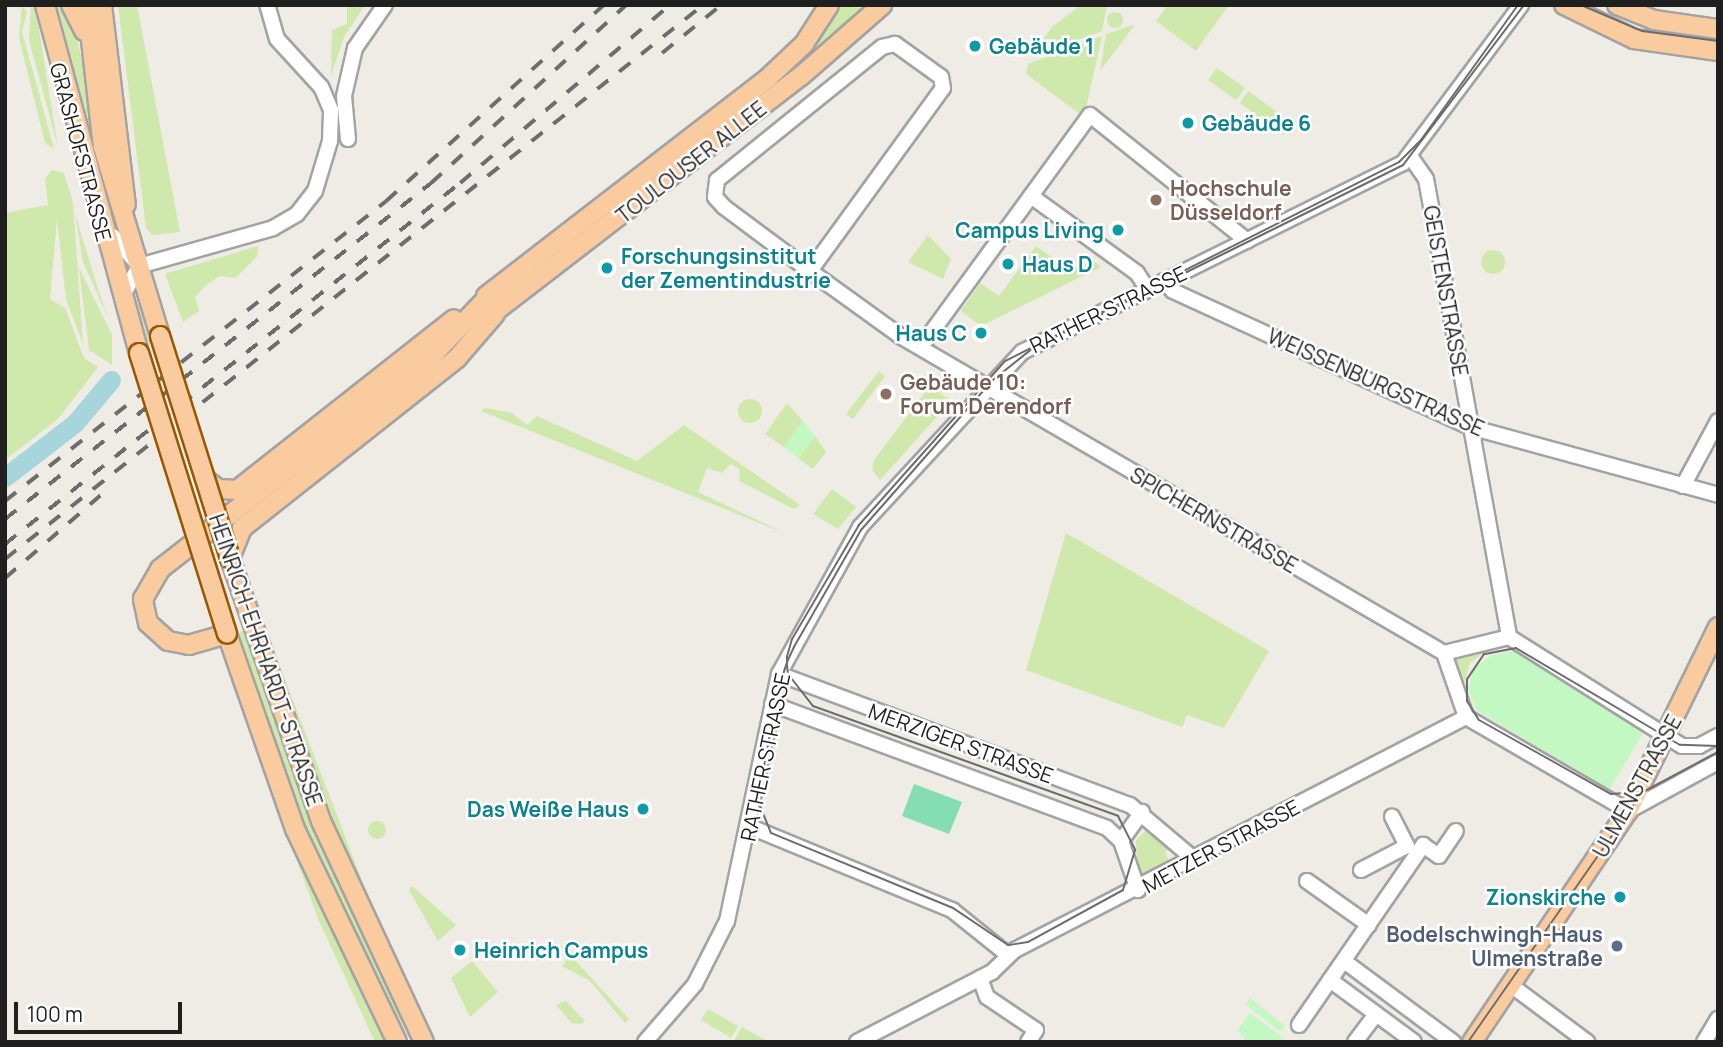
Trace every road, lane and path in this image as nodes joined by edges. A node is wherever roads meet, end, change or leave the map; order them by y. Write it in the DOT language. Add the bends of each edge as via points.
graph roads {
  1 [pos="45,5"];
  2 [pos="71,5"];
  3 [pos="87,5"];
  4 [pos="102,5"];
  5 [pos="267,5"];
  6 [pos="385,5"];
  7 [pos="829,5"];
  8 [pos="882,5"];
  9 [pos="1521,5"];
  10 [pos="1564,5"];
  11 [pos="1617,5"];
  12 [pos="1718,29"];
  13 [pos="90,43"];
  14 [pos="1718,51"];
  15 [pos="348,139"];
  16 [pos="1410,156"];
  17 [pos="1031,196"];
  18 [pos="98,214"];
  19 [pos="127,219"];
  20 [pos="1247,241"];
  21 [pos="139,266"];
  22 [pos="810,271"];
  23 [pos="1164,281"];
  24 [pos="1148,290"];
  25 [pos="494,291"];
  26 [pos="122,299"];
  27 [pos="495,314"];
  28 [pos="923,344"];
  29 [pos="429,359"];
  30 [pos="984,387"];
  31 [pos="1718,421"];
  32 [pos="1470,427"];
  33 [pos="206,480"];
  34 [pos="1683,486"];
  35 [pos="1718,495"];
  36 [pos="230,558"];
  37 [pos="1718,627"];
  38 [pos="229,637"];
  39 [pos="1509,637"];
  40 [pos="1444,653"];
  41 [pos="779,674"];
  42 [pos="772,704"];
  43 [pos="1466,718"];
  44 [pos="1668,735"];
  45 [pos="1718,736"];
  46 [pos="1718,762"];
  47 [pos="1628,811"];
  48 [pos="1142,813"];
  49 [pos="1392,817"];
  50 [pos="748,826"];
  51 [pos="1456,831"];
  52 [pos="1121,841"];
  53 [pos="1410,852"];
  54 [pos="1195,860"];
  55 [pos="1361,870"];
  56 [pos="1307,881"];
  57 [pos="1138,890"];
  58 [pos="1369,925"];
  59 [pos="1008,955"];
  60 [pos="1344,961"];
  61 [pos="980,978"];
  62 [pos="1331,980"];
  63 [pos="1512,986"];
  64 [pos="1376,1014"];
  65 [pos="1718,1019"];
  66 [pos="1299,1025"];
  67 [pos="397,1042"];
  68 [pos="424,1042"];
  69 [pos="645,1042"];
  70 [pos="858,1042"];
  71 [pos="1028,1042"];
  72 [pos="1355,1042"];
  73 [pos="1414,1042"];
  74 [pos="1453,1042"];
  75 [pos="1472,1042"];
  76 [pos="1587,1042"];
  77 [pos="1704,1042"];
  1 -- 18 [label="main road, GRASHOFSTRASSE"];
  2 -- 13 [label="main road"];
  3 -- 13 [label="main road, GRASHOFSTRASSE"];
  4 -- 19 [label="main road"];
  5 -- 21 [label="street" via="277,39 321,87 331,110 330,141 315,191 297,214 273,228"];
  6 -- 15 [label="street" via="355,48 344,96"];
  7 -- 25 [label="main road, TOULOUSER ALLEE" via="804,44 769,77"];
  8 -- 27 [label="main road, TOULOUSER ALLEE"];
  9 -- 16 [label="street, RATHER STRASSE"];
  10 -- 14 [label="main road" via="1634,38"];
  11 -- 12 [label="main road" via="1654,20"];
  13 -- 19 [label="main road, GRASHOFSTRASSE" via="103,147"];
  16 -- 20 [label="street, RATHER STRASSE"];
  16 -- 32 [label="street, GEISTENSTRASSE" via="1426,179"];
  17 -- 20 [label="street" via="1090,115"];
  17 -- 24 [label="street" via="1137,273"];
  17 -- 28 [label="street"];
  18 -- 21 [label="street" via="124,255"];
  18 -- 26 [label="main road, GRASHOFSTRASSE"];
  19 -- 21 [label="main road, GRASHOFSTRASSE"];
  20 -- 23 [label="street, RATHER STRASSE"];
  21 -- 26 [label="street"];
  21 -- 33 [label="main road, HEINRICH-EHRHARDT-STRASSE, bridge"];
  22 -- 22 [label="street, SPICHERNSTRASSE" via="724,207 713,189 717,180 888,44 941,77 942,92"];
  22 -- 28 [label="street, SPICHERNSTRASSE" via="900,336"];
  23 -- 24 [label="street, RATHER STRASSE"];
  23 -- 32 [label="street, WEISSENBURGSTRASSE" via="1173,291"];
  24 -- 30 [label="street, RATHER STRASSE" via="1022,352"];
  25 -- 29 [label="main road"];
  25 -- 33 [label="main road" via="231,492"];
  26 -- 38 [label="main road, HEINRICH-EHRHARDT-STRASSE, bridge"];
  27 -- 29 [label="main road"];
  27 -- 36 [label="main road" via="457,358 242,528"];
  28 -- 30 [label="street, SPICHERNSTRASSE"];
  29 -- 38 [label="main road" via="151,577 143,607 152,629 175,644"];
  30 -- 40 [label="street, SPICHERNSTRASSE"];
  30 -- 41 [label="street, RATHER STRASSE" via="851,538"];
  31 -- 34 [label="street"];
  32 -- 34 [label="street, WEISSENBURGSTRASSE"];
  32 -- 39 [label="street, GEISTENSTRASSE"];
  33 -- 36 [label="main road, HEINRICH-EHRHARDT-STRASSE, bridge"];
  34 -- 35 [label="street, WEISSENBURGSTRASSE"];
  36 -- 68 [label="main road, HEINRICH-EHRHARDT-STRASSE" via="326,833"];
  37 -- 44 [label="main road, ULMENSTRASSE"];
  38 -- 67 [label="main road, HEINRICH-EHRHARDT-STRASSE" via="295,829"];
  39 -- 40 [label="street"];
  39 -- 44 [label="street"];
  40 -- 43 [label="street"];
  41 -- 42 [label="street, RATHER STRASSE"];
  41 -- 48 [label="street, MERZIGER STRASSE"];
  42 -- 50 [label="street, RATHER STRASSE"];
  42 -- 52 [label="street, MERZIGER STRASSE" via="1107,828"];
  43 -- 47 [label="street"];
  43 -- 54 [label="street, METZER STRASSE"];
  44 -- 45 [label="street" via="1690,748"];
  44 -- 47 [label="main road, ULMENSTRASSE"];
  46 -- 47 [label="street"];
  47 -- 63 [label="main road, ULMENSTRASSE"];
  48 -- 52 [label="street"];
  48 -- 54 [label="street, MERZIGER STRASSE"];
  49 -- 53 [label="street"];
  50 -- 59 [label="street" via="952,910"];
  50 -- 69 [label="street, RATHER STRASSE" via="740,882 710,961 677,1010"];
  51 -- 53 [label="street" via="1439,856 1423,845"];
  52 -- 57 [label="street"];
  53 -- 55 [label="street"];
  53 -- 58 [label="street"];
  54 -- 57 [label="street, METZER STRASSE"];
  56 -- 58 [label="street"];
  57 -- 59 [label="street, METZER STRASSE"];
  58 -- 60 [label="street"];
  59 -- 61 [label="street, METZER STRASSE"];
  60 -- 62 [label="street"];
  60 -- 74 [label="street"];
  61 -- 70 [label="street, METZER STRASSE"];
  61 -- 71 [label="street" via="987,997 1036,1030"];
  62 -- 64 [label="street"];
  62 -- 66 [label="street"];
  63 -- 75 [label="main road, ULMENSTRASSE"];
  63 -- 76 [label="street"];
  64 -- 72 [label="street"];
  64 -- 73 [label="street"];
  65 -- 77 [label="street"];
}
